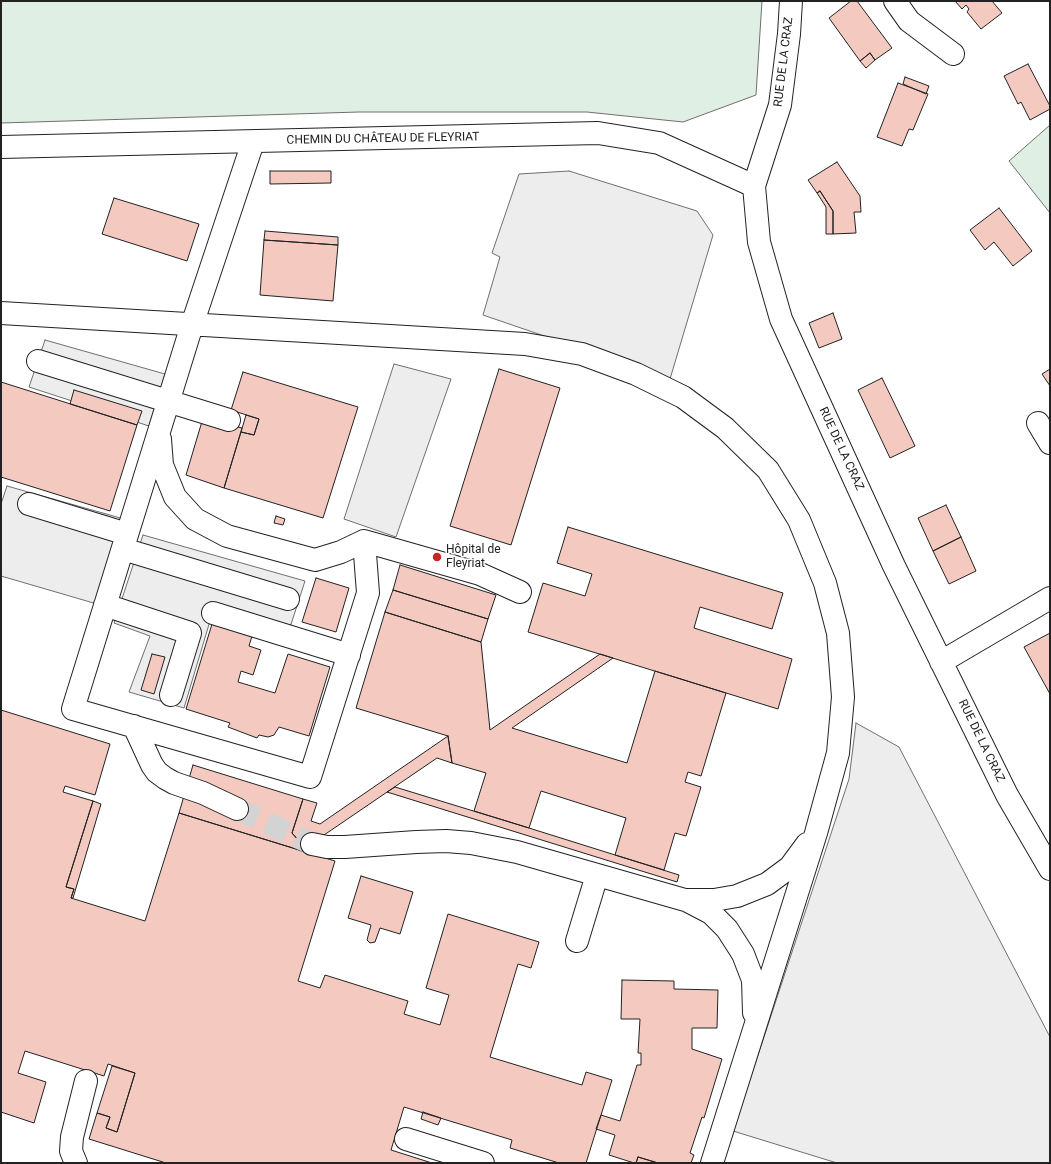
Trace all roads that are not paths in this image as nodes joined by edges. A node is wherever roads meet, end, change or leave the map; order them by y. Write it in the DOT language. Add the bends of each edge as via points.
graph roads {
  1 [pos="791,1"];
  2 [pos="895,1"];
  3 [pos="954,54"];
  4 [pos="253,142"];
  5 [pos="1,147"];
  6 [pos="754,186"];
  7 [pos="1,313"];
  8 [pos="192,324"];
  9 [pos="38,361"];
  10 [pos="168,402"];
  11 [pos="229,420"];
  12 [pos="1038,423"];
  13 [pos="159,430"];
  14 [pos="1050,443"];
  15 [pos="139,496"];
  16 [pos="175,497"];
  17 [pos="29,504"];
  18 [pos="125,541"];
  19 [pos="364,541"];
  20 [pos="520,592"];
  21 [pos="1050,598"];
  22 [pos="288,599"];
  23 [pos="105,605"];
  24 [pos="213,613"];
  25 [pos="349,655"];
  26 [pos="941,662"];
  27 [pos="171,695"];
  28 [pos="134,726"];
  29 [pos="237,809"];
  30 [pos="816,833"];
  31 [pos="312,844"];
  32 [pos="1050,869"];
  33 [pos="597,875"];
  34 [pos="685,900"];
  35 [pos="577,941"];
  36 [pos="755,1027"];
  37 [pos="86,1081"];
  38 [pos="406,1139"];
  39 [pos="76,1163"];
  40 [pos="483,1163"];
  41 [pos="712,1163"];
  1 -- 6 [label="street, RUE DE LA CRAZ" via="780,105"];
  2 -- 3 [label="street" via="909,21"];
  4 -- 5 [label="street, CHEMIN DU CHÂTEAU DE FLEYRIAT"];
  4 -- 6 [label="street, CHEMIN DU CHÂTEAU DE FLEYRIAT" via="598,134 659,143"];
  4 -- 8 [label="street"];
  6 -- 26 [label="street, RUE DE LA CRAZ" via="759,242 781,319 894,566"];
  7 -- 8 [label="street"];
  8 -- 10 [label="street"];
  8 -- 30 [label="street" via="524,344 582,354 636,374 682,396 725,428 768,470 799,520 825,583 838,633 843,697 838,753"];
  9 -- 10 [label="street"];
  10 -- 11 [label="street"];
  10 -- 13 [label="street"];
  12 -- 14 [label="street"];
  13 -- 15 [label="street"];
  13 -- 16 [label="street" via="162,466"];
  15 -- 16 [label="street"];
  15 -- 18 [label="street"];
  16 -- 19 [label="street" via="195,519 227,536 315,560"];
  17 -- 18 [label="street"];
  18 -- 22 [label="street"];
  18 -- 23 [label="street"];
  19 -- 20 [label="street" via="480,574"];
  19 -- 25 [label="street" via="368,593"];
  21 -- 26 [label="street"];
  23 -- 27 [label="street" via="190,633"];
  23 -- 28 [label="street" via="73,709"];
  24 -- 25 [label="street"];
  25 -- 28 [label="street" via="310,777"];
  26 -- 32 [label="street, RUE DE LA CRAZ" via="1007,795"];
  28 -- 29 [label="street" via="152,765 165,778"];
  30 -- 34 [label="street" via="790,867 767,884 737,896 714,900"];
  30 -- 36 [label="street"];
  31 -- 33 [label="street" via="345,847 446,841 472,843 517,852"];
  33 -- 34 [label="street"];
  33 -- 35 [label="street"];
  34 -- 36 [label="street" via="711,913 727,929 743,954 753,980"];
  36 -- 41 [label="street"];
  37 -- 39 [label="street" via="72,1137 72,1151"];
  38 -- 40 [label="street"];
}
